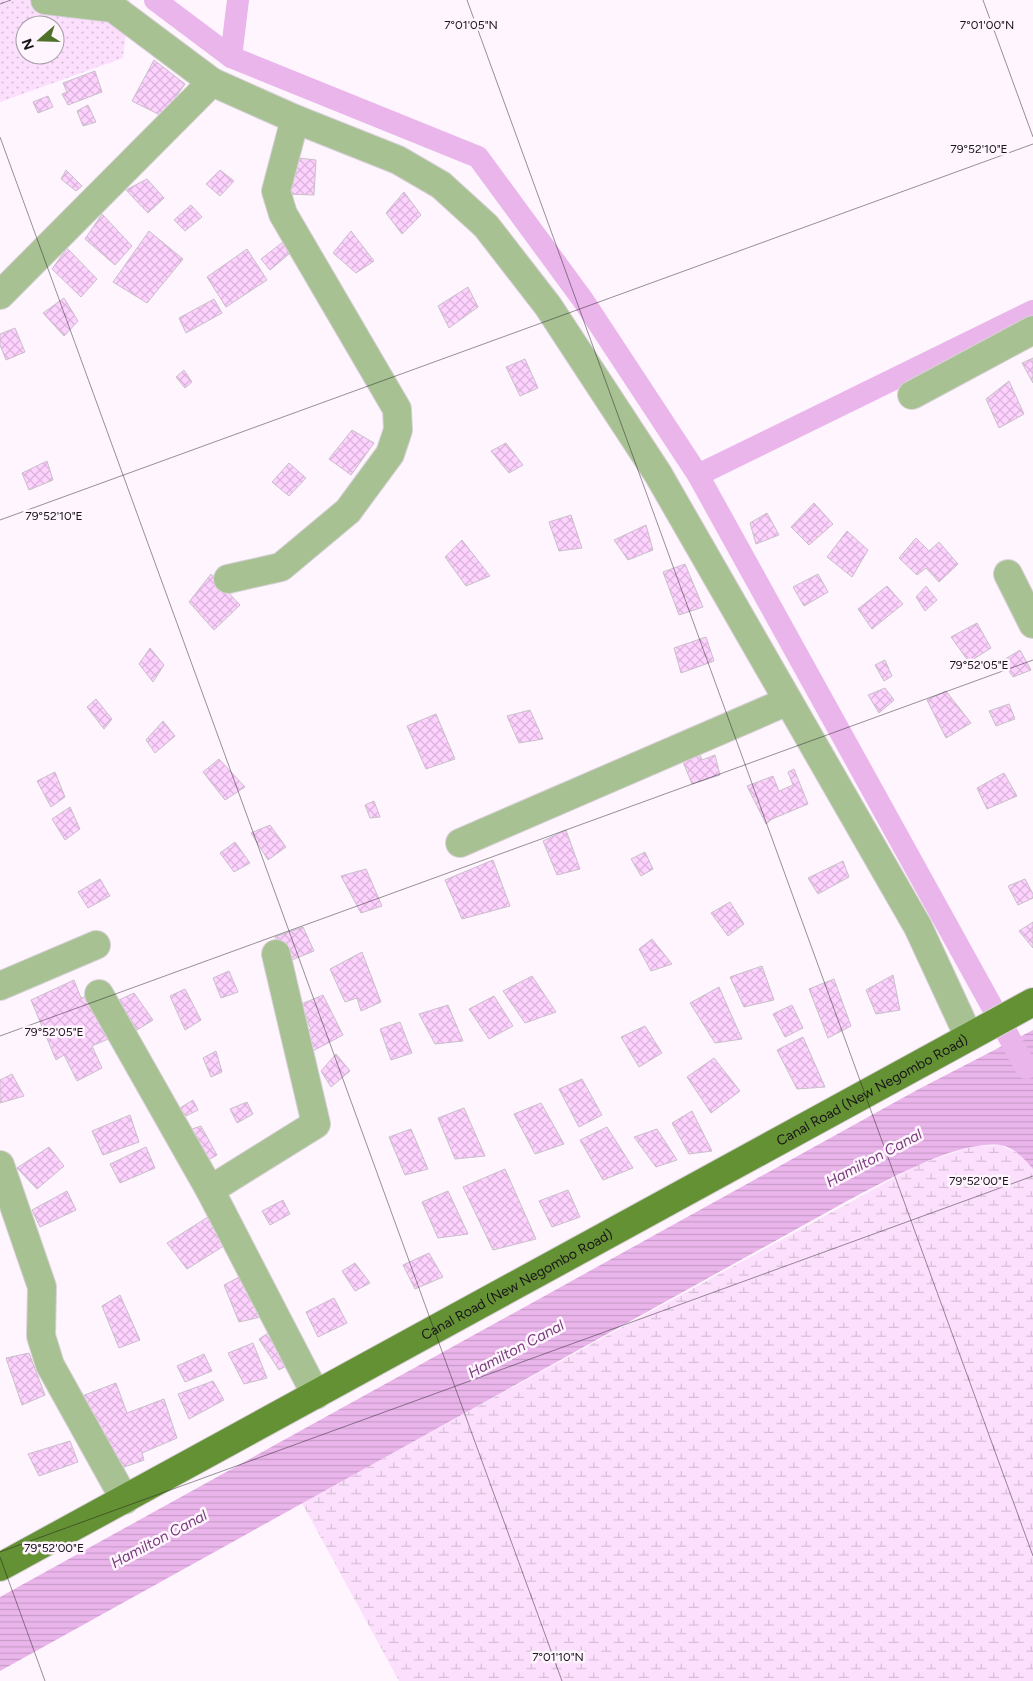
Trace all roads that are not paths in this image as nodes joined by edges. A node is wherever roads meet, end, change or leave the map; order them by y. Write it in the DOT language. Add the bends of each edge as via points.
graph roads {
  1 [pos="45,0"];
  2 [pos="212,82"];
  3 [pos="295,119"];
  4 [pos="0,295"];
  5 [pos="1033,330"];
  6 [pos="912,395"];
  7 [pos="1008,574"];
  8 [pos="228,579"];
  9 [pos="1033,624"];
  10 [pos="788,701"];
  11 [pos="460,843"];
  12 [pos="96,945"];
  13 [pos="276,954"];
  14 [pos="0,986"];
  15 [pos="99,994"];
  16 [pos="1033,1003"];
  17 [pos="974,1035"];
  18 [pos="0,1165"];
  19 [pos="210,1190"];
  20 [pos="316,1395"];
  21 [pos="125,1500"];
  22 [pos="0,1567"];
  1 -- 2 [label="street" via="113,8"];
  2 -- 3 [label="street"];
  2 -- 4 [label="street"];
  3 -- 8 [label="street" via="276,191 283,214 398,409 398,430 390,454 348,512 281,567"];
  3 -- 10 [label="street" via="398,160 441,185 486,226 548,306 658,474"];
  5 -- 6 [label="street"];
  7 -- 9 [label="street"];
  10 -- 11 [label="street"];
  10 -- 17 [label="street" via="918,927"];
  12 -- 14 [label="street"];
  13 -- 19 [label="street" via="316,1124"];
  15 -- 19 [label="street"];
  16 -- 17 [label="main road, Canal Road (New Negombo Road)"];
  17 -- 20 [label="main road, Canal Road (New Negombo Road)"];
  18 -- 21 [label="street" via="42,1287 41,1336 50,1365"];
  19 -- 20 [label="street"];
  20 -- 21 [label="main road, Canal Road (New Negombo Road)"];
  21 -- 22 [label="main road, Canal Road (New Negombo Road)"];
}
